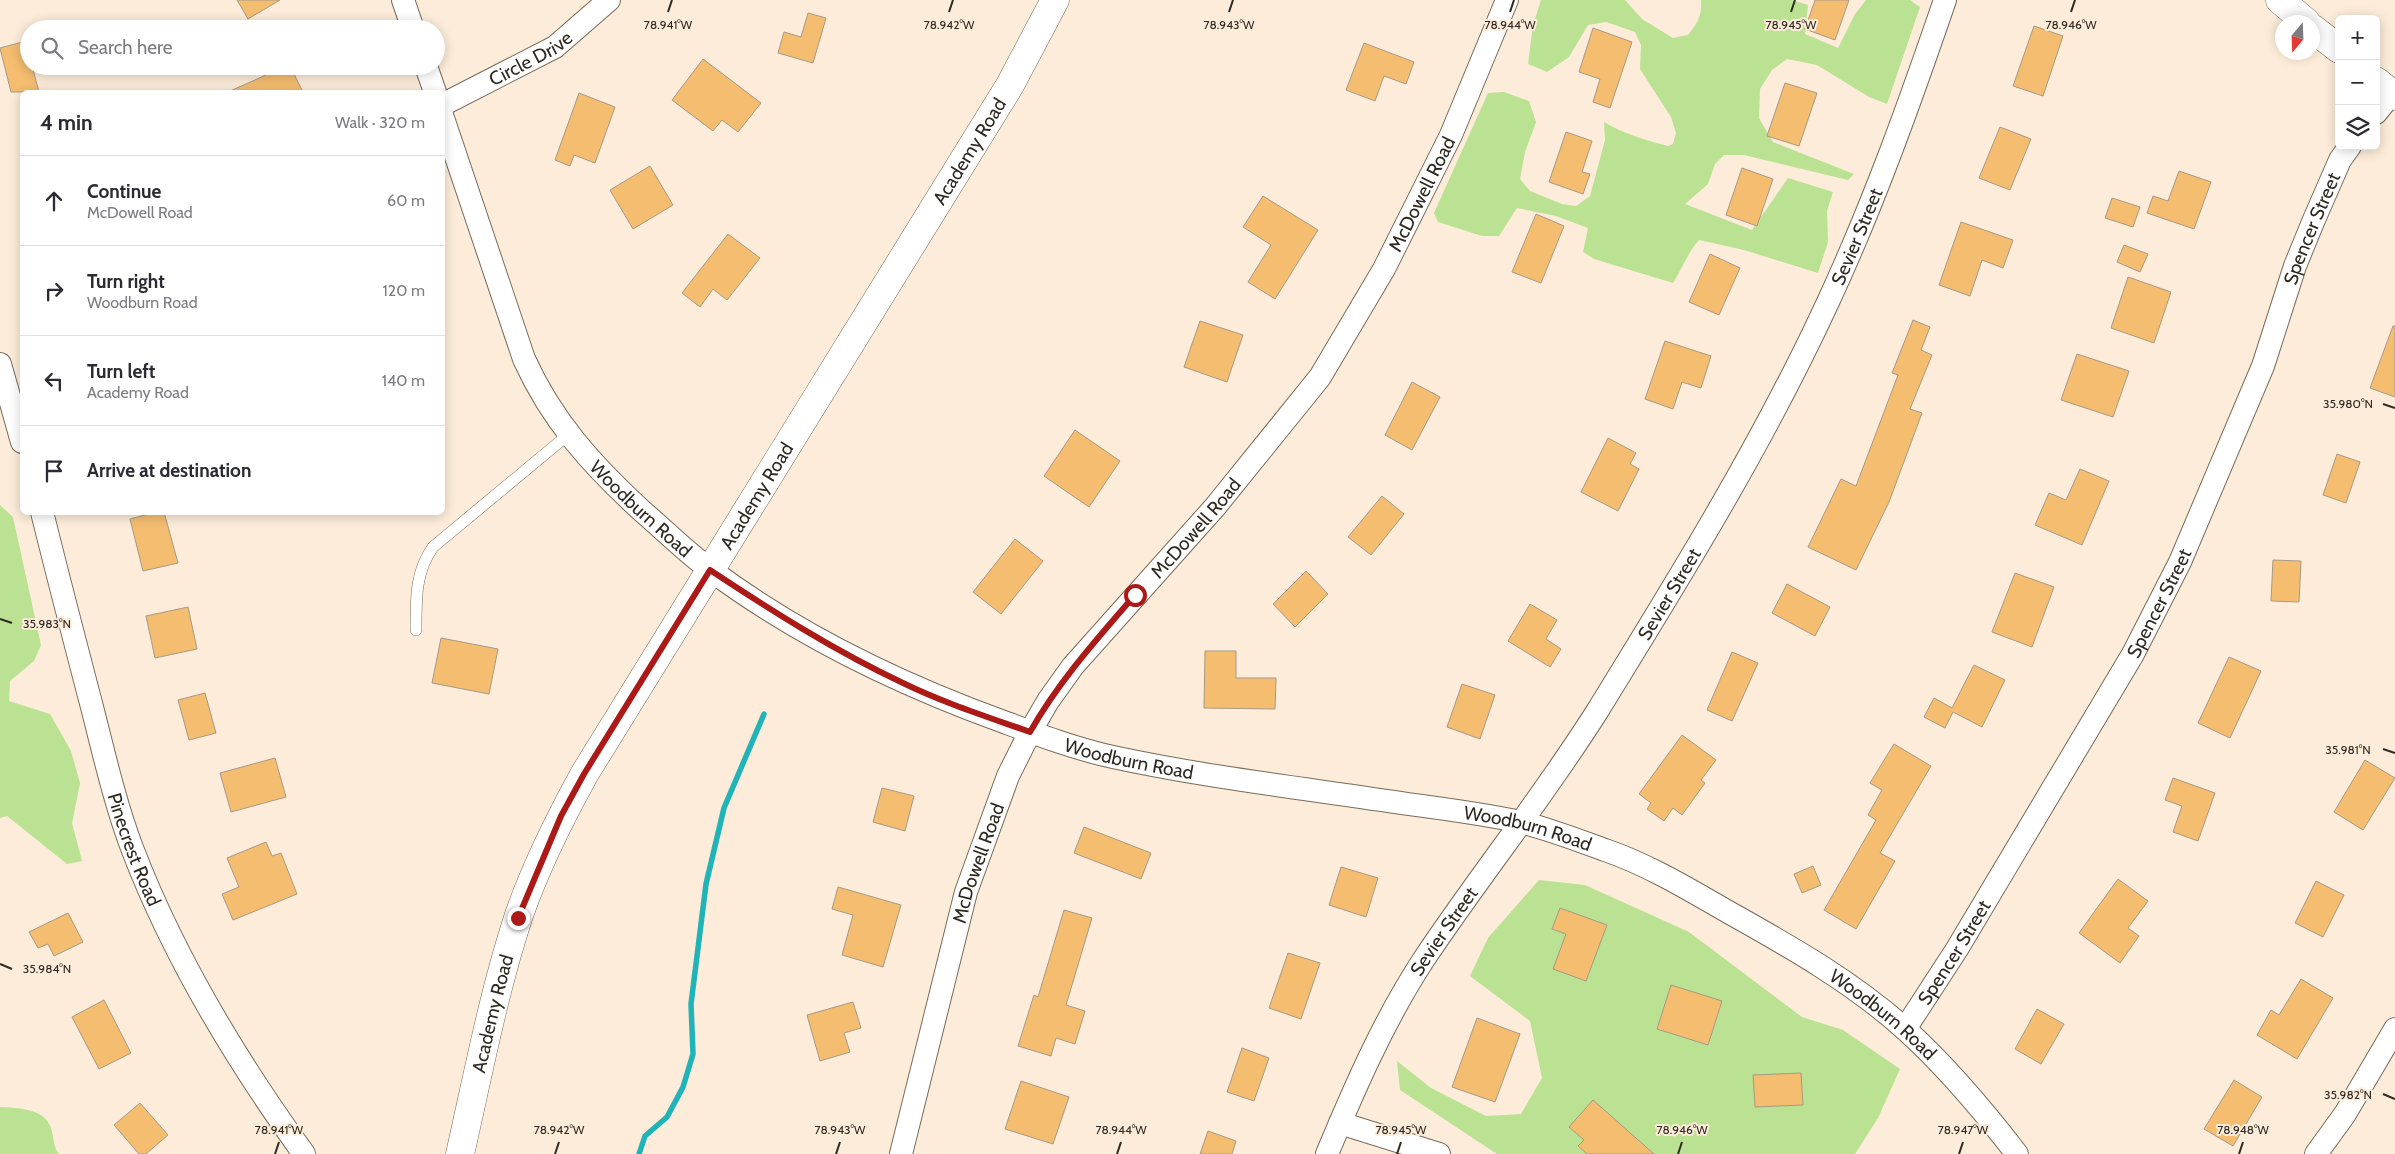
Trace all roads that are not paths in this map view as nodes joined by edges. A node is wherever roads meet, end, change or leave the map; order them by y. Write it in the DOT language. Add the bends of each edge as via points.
graph roads {
  1 [pos="403,0"];
  2 [pos="609,0"];
  3 [pos="1054,0"];
  4 [pos="1507,0"];
  5 [pos="1945,0"];
  6 [pos="2280,0"];
  7 [pos="2298,15"];
  8 [pos="410,20"];
  9 [pos="2320,34"];
  10 [pos="2335,46"];
  11 [pos="429,75"];
  12 [pos="434,90"];
  13 [pos="445,103"];
  14 [pos="445,124"];
  15 [pos="2347,150"];
  16 [pos="0,364"];
  17 [pos="569,434"];
  18 [pos="20,435"];
  19 [pos="43,515"];
  20 [pos="710,570"];
  21 [pos="416,630"];
  22 [pos="1030,732"];
  23 [pos="1522,823"];
  24 [pos="1905,1029"];
  25 [pos="2395,1029"];
  26 [pos="1340,1123"];
  27 [pos="304,1154"];
  28 [pos="460,1154"];
  29 [pos="901,1154"];
  30 [pos="1327,1154"];
  31 [pos="1439,1154"];
  32 [pos="2017,1154"];
  33 [pos="2316,1154"];
  1 -- 8 [label="street"];
  2 -- 13 [label="street, Circle Drive" via="555,47"];
  3 -- 20 [label="main road, Academy Road" via="1000,102"];
  4 -- 22 [label="street, McDowell Road" via="1446,144 1384,269 1320,376 1215,507 1074,666"];
  5 -- 23 [label="street, Sevier Street" via="1892,152 1828,302 1790,378 1725,500 1596,712"];
  6 -- 7 [label="main road"];
  9 -- 10 [label="main road"];
  11 -- 12 [label="street"];
  14 -- 17 [label="street, Woodburn Road" via="524,359 539,393"];
  15 -- 24 [label="street, Spencer Street" via="2302,249 2263,366 2180,562 2133,654 1957,949"];
  16 -- 18 [label="street"];
  17 -- 20 [label="street, Woodburn Road" via="627,498"];
  17 -- 21 [label="lane" via="433,547 422,561 416,592"];
  19 -- 27 [label="street, Pinecrest Road" via="104,755 131,846 156,906 208,1007"];
  20 -- 22 [label="street, Woodburn Road" via="773,612 904,684"];
  20 -- 28 [label="main road, Academy Road" via="584,774 536,872 499,981"];
  22 -- 23 [label="street, Woodburn Road" via="1106,756 1176,770"];
  22 -- 29 [label="street, McDowell Road" via="1008,776 966,892"];
  23 -- 24 [label="street, Woodburn Road" via="1609,851 1666,877 1823,968"];
  23 -- 26 [label="street, Sevier Street" via="1424,959 1367,1061"];
  24 -- 32 [label="street, Woodburn Road" via="1981,1108"];
  25 -- 33 [label="street" via="2345,1114"];
  26 -- 30 [label="street, Sevier Street"];
  26 -- 31 [label="street"];
}
